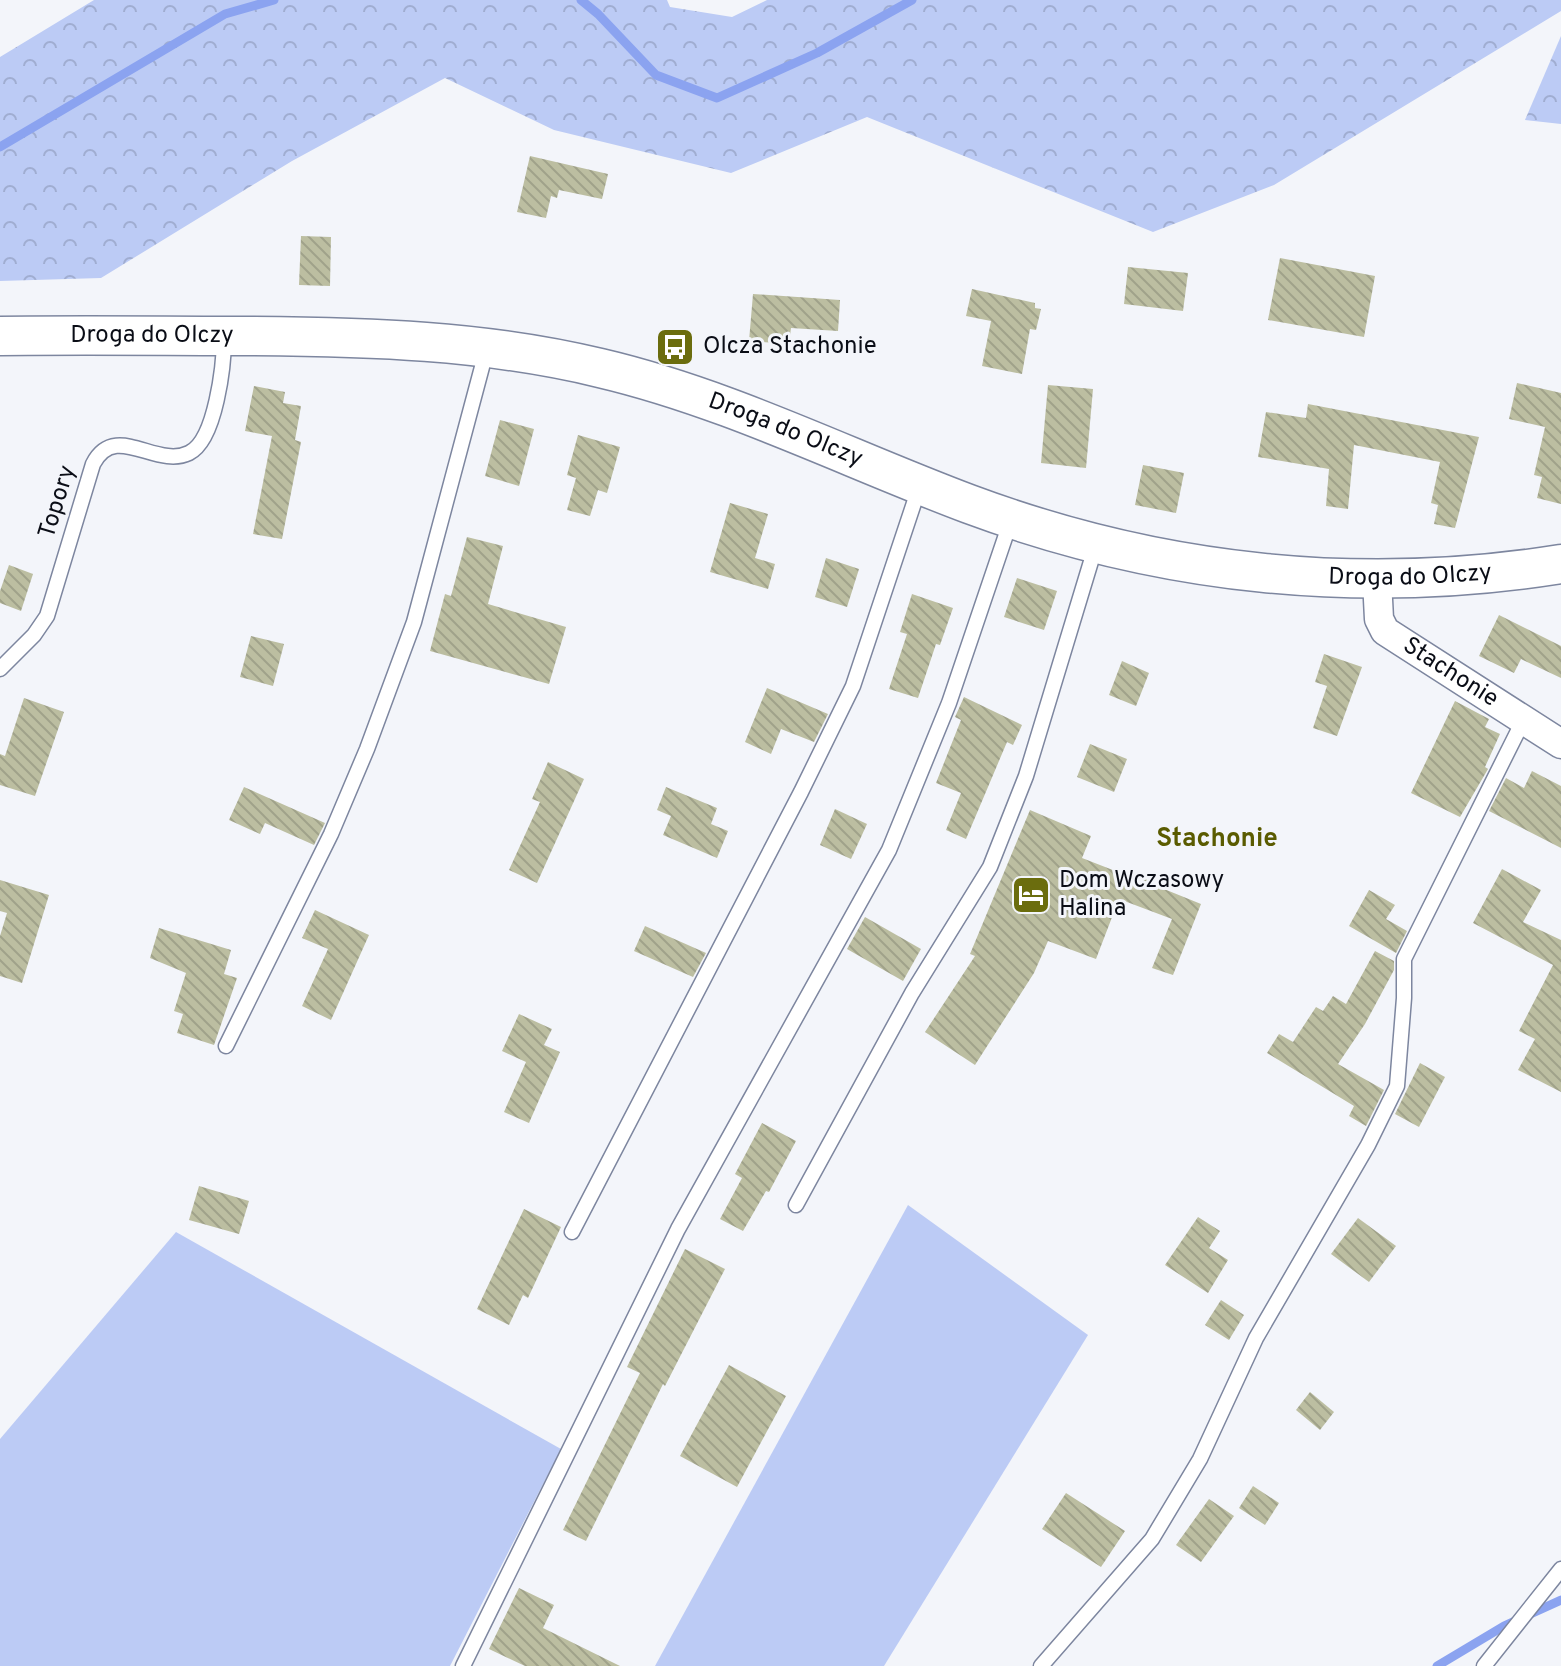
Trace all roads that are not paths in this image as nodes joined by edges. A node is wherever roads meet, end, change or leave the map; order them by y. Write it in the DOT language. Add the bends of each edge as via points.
graph roads {
  1 [pos="0,336"];
  2 [pos="224,336"];
  3 [pos="483,346"];
  4 [pos="920,485"];
  5 [pos="1011,519"];
  6 [pos="1096,545"];
  7 [pos="1561,564"];
  8 [pos="1377,580"];
  9 [pos="0,669"];
  10 [pos="1524,719"];
  11 [pos="1561,744"];
  12 [pos="226,1046"];
  13 [pos="796,1205"];
  14 [pos="572,1232"];
  15 [pos="1561,1569"];
  16 [pos="463,1666"];
  17 [pos="1041,1666"];
  18 [pos="1484,1666"];
  1 -- 2 [label="street, Droga do Olczy"];
  2 -- 3 [label="street, Droga do Olczy" via="383,338"];
  2 -- 9 [label="lane, Topory" via="214,407 198,448 175,457 122,446 100,451 47,616"];
  3 -- 4 [label="street, Droga do Olczy" via="656,383"];
  3 -- 12 [label="lane" via="414,622 331,834"];
  4 -- 5 [label="street, Droga do Olczy"];
  4 -- 14 [label="lane" via="853,686"];
  5 -- 6 [label="street, Droga do Olczy"];
  5 -- 16 [label="lane" via="949,703 889,850 678,1229"];
  6 -- 8 [label="street, Droga do Olczy" via="1227,570"];
  6 -- 13 [label="lane" via="1026,776 990,867 912,993"];
  7 -- 8 [label="street, Droga do Olczy"];
  8 -- 10 [label="street, Stachonie" via="1379,619 1385,631"];
  10 -- 11 [label="street, Stachonie"];
  10 -- 17 [label="lane" via="1404,959 1397,1086 1368,1145 1256,1338 1200,1459 1152,1539"];
  15 -- 18 [label="lane"];
}
